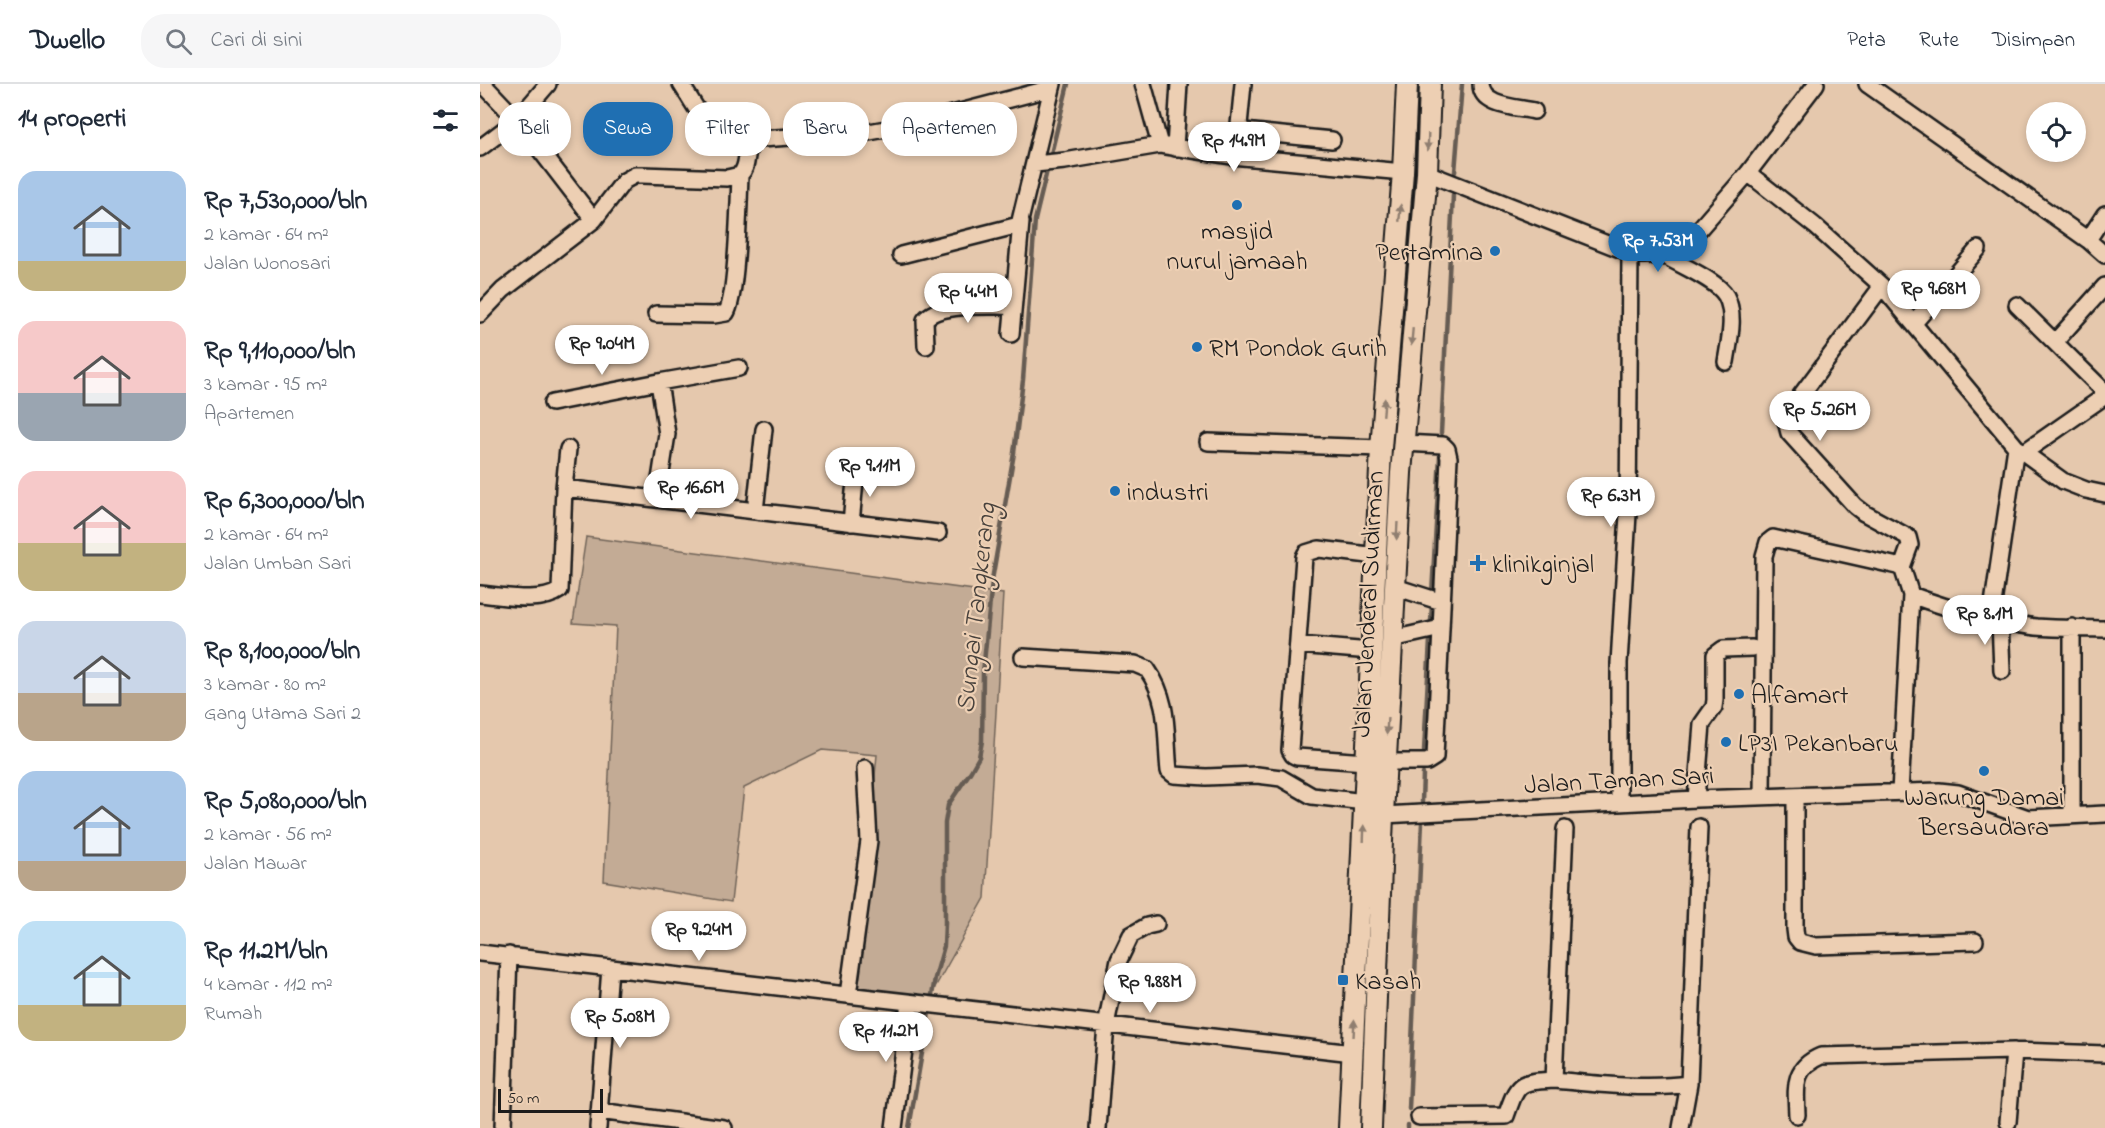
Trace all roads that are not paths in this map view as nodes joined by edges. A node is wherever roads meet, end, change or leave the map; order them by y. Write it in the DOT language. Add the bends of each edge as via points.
graph roads {
  1 [pos="483,84"];
  2 [pos="548,84"];
  3 [pos="681,84"];
  4 [pos="1143,84"];
  5 [pos="1179,84"];
  6 [pos="1243,84"];
  7 [pos="1407,84"];
  8 [pos="1430,84"];
  9 [pos="1480,84"];
  10 [pos="1868,84"];
  11 [pos="1052,86"];
  12 [pos="1811,86"];
  13 [pos="500,102"];
  14 [pos="532,102"];
  15 [pos="692,102"];
  16 [pos="1534,111"];
  17 [pos="498,134"];
  18 [pos="1332,140"];
  19 [pos="1168,146"];
  20 [pos="480,148"];
  21 [pos="545,156"];
  22 [pos="1035,164"];
  23 [pos="1403,172"];
  24 [pos="1427,173"];
  25 [pos="1748,173"];
  26 [pos="740,175"];
  27 [pos="2105,214"];
  28 [pos="594,220"];
  29 [pos="1021,222"];
  30 [pos="2088,240"];
  31 [pos="1978,249"];
  32 [pos="1630,253"];
  33 [pos="901,255"];
  34 [pos="2105,255"];
  35 [pos="1667,257"];
  36 [pos="1882,286"];
  37 [pos="2105,286"];
  38 [pos="2017,305"];
  39 [pos="1013,306"];
  40 [pos="480,314"];
  41 [pos="656,314"];
  42 [pos="1914,322"];
  43 [pos="1011,334"];
  44 [pos="2055,342"];
  45 [pos="926,346"];
  46 [pos="1726,362"];
  47 [pos="739,368"];
  48 [pos="659,382"];
  49 [pos="2105,394"];
  50 [pos="552,403"];
  51 [pos="764,429"];
  52 [pos="1208,442"];
  53 [pos="1403,443"];
  54 [pos="1381,448"];
  55 [pos="568,449"];
  56 [pos="2020,450"];
  57 [pos="856,471"];
  58 [pos="564,488"];
  59 [pos="2105,494"];
  60 [pos="657,499"];
  61 [pos="755,511"];
  62 [pos="851,523"];
  63 [pos="938,533"];
  64 [pos="1377,556"];
  65 [pos="1902,567"];
  66 [pos="1395,587"];
  67 [pos="480,594"];
  68 [pos="1911,595"];
  69 [pos="1436,600"];
  70 [pos="1996,619"];
  71 [pos="2072,627"];
  72 [pos="2105,629"];
  73 [pos="1434,630"];
  74 [pos="1392,639"];
  75 [pos="1298,645"];
  76 [pos="1752,648"];
  77 [pos="1371,651"];
  78 [pos="1023,657"];
  79 [pos="2002,671"];
  80 [pos="1376,762"];
  81 [pos="866,768"];
  82 [pos="1900,792"];
  83 [pos="1762,796"];
  84 [pos="1795,796"];
  85 [pos="1696,799"];
  86 [pos="1365,802"];
  87 [pos="1619,802"];
  88 [pos="1383,814"];
  89 [pos="2105,814"];
  90 [pos="2072,816"];
  91 [pos="1699,827"];
  92 [pos="1565,829"];
  93 [pos="1156,924"];
  94 [pos="1975,941"];
  95 [pos="480,953"];
  96 [pos="509,955"];
  97 [pos="610,968"];
  98 [pos="848,995"];
  99 [pos="913,1003"];
  100 [pos="1106,1025"];
  101 [pos="2014,1051"];
  102 [pos="1353,1053"];
  103 [pos="2105,1054"];
  104 [pos="1554,1080"];
  105 [pos="1689,1084"];
  106 [pos="599,1111"];
  107 [pos="1797,1115"];
  108 [pos="1419,1117"];
  109 [pos="1506,1122"];
  110 [pos="2008,1122"];
  111 [pos="502,1128"];
  112 [pos="598,1128"];
  113 [pos="724,1128"];
  114 [pos="894,1128"];
  115 [pos="1098,1128"];
  116 [pos="1349,1128"];
  117 [pos="1371,1128"];
  118 [pos="1681,1128"];
  1 -- 13 [label="street"];
  2 -- 14 [label="street"];
  3 -- 15 [label="street"];
  4 -- 19 [label="street"];
  5 -- 19 [label="street"];
  6 -- 18 [label="street" via="1239,125 1244,131"];
  7 -- 23 [label="main road, Jalan Jenderal Sudirman"];
  8 -- 24 [label="main road, Jalan Jenderal Sudirman, one-way"];
  9 -- 16 [label="street" via="1486,98"];
  10 -- 30 [label="street"];
  11 -- 22 [label="street"];
  11 -- 26 [label="street" via="914,124 869,132 760,139 750,145 745,170"];
  12 -- 25 [label="street"];
  17 -- 20 [label="street"];
  19 -- 22 [label="street"];
  19 -- 23 [label="street"];
  21 -- 28 [label="street"];
  22 -- 29 [label="street"];
  54 -- 23 [label="main road, Jalan Jenderal Sudirman, one-way"];
  24 -- 32 [label="street"];
  24 -- 53 [label="main road, Jalan Jenderal Sudirman, one-way"];
  25 -- 35 [label="street" via="1688,242"];
  25 -- 36 [label="street"];
  26 -- 28 [label="street" via="635,175 624,181"];
  26 -- 41 [label="street" via="733,284 726,313"];
  27 -- 30 [label="street"];
  28 -- 40 [label="street" via="503,290"];
  29 -- 33 [label="street"];
  29 -- 39 [label="street"];
  30 -- 34 [label="street"];
  31 -- 42 [label="street"];
  32 -- 35 [label="street"];
  32 -- 87 [label="street" via="1628,514 1619,663"];
  35 -- 46 [label="street" via="1714,284 1726,296 1730,317"];
  36 -- 42 [label="street"];
  36 -- 65 [label="street" via="1794,404 1786,421 1789,433 1855,506 1908,537 1910,545"];
  37 -- 44 [label="street"];
  38 -- 44 [label="street"];
  39 -- 43 [label="street"];
  39 -- 45 [label="street" via="955,308 931,314 925,320"];
  42 -- 56 [label="street"];
  44 -- 49 [label="street"];
  47 -- 48 [label="street"];
  48 -- 50 [label="street"];
  48 -- 60 [label="street" via="667,434"];
  49 -- 56 [label="street"];
  51 -- 61 [label="street"];
  52 -- 54 [label="street"];
  53 -- 66 [label="main road, Jalan Jenderal Sudirman, one-way"];
  53 -- 69 [label="street" via="1443,445 1449,453"];
  54 -- 64 [label="main road, Jalan Jenderal Sudirman"];
  55 -- 58 [label="street"];
  56 -- 59 [label="street" via="2063,481"];
  56 -- 70 [label="street"];
  57 -- 62 [label="street"];
  58 -- 60 [label="street"];
  58 -- 67 [label="street" via="560,590 534,598"];
  60 -- 61 [label="street"];
  61 -- 62 [label="street"];
  62 -- 63 [label="street"];
  64 -- 75 [label="street" via="1318,549 1306,553"];
  64 -- 77 [label="main road, Jalan Jenderal Sudirman"];
  65 -- 68 [label="street"];
  65 -- 83 [label="street" via="1773,538 1768,542 1764,556"];
  66 -- 69 [label="street"];
  66 -- 74 [label="main road, Jalan Jenderal Sudirman"];
  68 -- 70 [label="street"];
  68 -- 82 [label="street"];
  69 -- 73 [label="street"];
  70 -- 71 [label="street" via="2037,627"];
  70 -- 79 [label="street"];
  71 -- 72 [label="street"];
  71 -- 90 [label="street"];
  73 -- 74 [label="street"];
  73 -- 80 [label="street" via="1435,757 1427,762"];
  74 -- 80 [label="main road, Jalan Jenderal Sudirman, one-way"];
  75 -- 77 [label="street"];
  75 -- 80 [label="street" via="1291,753 1297,757"];
  76 -- 85 [label="street" via="1723,649 1715,656 1715,700 1702,724"];
  77 -- 80 [label="main road, Jalan Jenderal Sudirman"];
  78 -- 86 [label="street" via="1135,664 1147,669 1162,698 1169,771 1174,775 1281,778 1312,796"];
  80 -- 86 [label="main road, Jalan Jenderal Sudirman"];
  80 -- 88 [label="main road, Jalan Jenderal Sudirman"];
  81 -- 98 [label="street" via="869,841"];
  82 -- 84 [label="street, Jalan Taman Sari"];
  82 -- 90 [label="street, Jalan Taman Sari" via="1958,793 2028,818"];
  83 -- 84 [label="street, Jalan Taman Sari"];
  83 -- 85 [label="street, Jalan Taman Sari"];
  84 -- 94 [label="street" via="1795,929 1800,942 1816,946"];
  85 -- 87 [label="street, Jalan Taman Sari"];
  102 -- 86 [label="main road, Jalan Jenderal Sudirman, one-way"];
  87 -- 88 [label="street, Jalan Taman Sari"];
  88 -- 117 [label="main road, Jalan Jenderal Sudirman"];
  89 -- 90 [label="street, Jalan Taman Sari"];
  91 -- 105 [label="street"];
  92 -- 104 [label="street"];
  93 -- 100 [label="street" via="1137,930 1127,940"];
  95 -- 96 [label="street"];
  96 -- 97 [label="street"];
  96 -- 111 [label="street"];
  97 -- 98 [label="street"];
  97 -- 106 [label="street"];
  98 -- 99 [label="street"];
  99 -- 100 [label="street"];
  99 -- 114 [label="street"];
  100 -- 102 [label="street"];
  100 -- 115 [label="street"];
  101 -- 103 [label="street"];
  101 -- 107 [label="street" via="1821,1056 1801,1069 1796,1089"];
  101 -- 110 [label="street"];
  102 -- 116 [label="main road, Jalan Jenderal Sudirman"];
  104 -- 105 [label="street" via="1630,1086"];
  104 -- 109 [label="street" via="1521,1084 1515,1090"];
  105 -- 118 [label="street"];
  106 -- 112 [label="street"];
  106 -- 113 [label="street"];
  108 -- 109 [label="street"];
}
